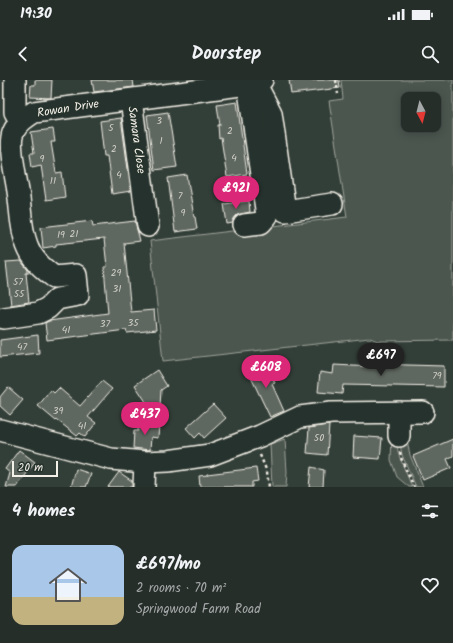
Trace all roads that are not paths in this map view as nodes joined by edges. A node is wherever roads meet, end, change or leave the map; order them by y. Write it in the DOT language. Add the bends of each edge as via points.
graph roads {
  1 [pos="15,80"];
  2 [pos="255,82"];
  3 [pos="131,100"];
  4 [pos="20,121"];
  5 [pos="332,204"];
  6 [pos="244,225"];
  7 [pos="148,226"];
  8 [pos="4,318"];
  9 [pos="398,412"];
  10 [pos="423,412"];
  11 [pos="1,432"];
  12 [pos="399,436"];
  13 [pos="145,462"];
  14 [pos="144,487"];
  1 -- 4 [label="street" via="15,112"];
  2 -- 3 [label="street, Rowan Drive"];
  2 -- 5 [label="street" via="271,112 285,211"];
  2 -- 6 [label="street" via="259,168 267,216 261,223"];
  3 -- 4 [label="street, Rowan Drive" via="34,112"];
  3 -- 7 [label="street, Samara Close"];
  4 -- 8 [label="street, Rowan Drive" via="12,134 12,151 27,245 34,259 54,277 76,275 78,296 57,299 38,313"];
  9 -- 10 [label="street"];
  9 -- 12 [label="street"];
  9 -- 13 [label="street" via="331,413 300,418 210,455"];
  11 -- 13 [label="street" via="112,459"];
  13 -- 14 [label="street"];
}
